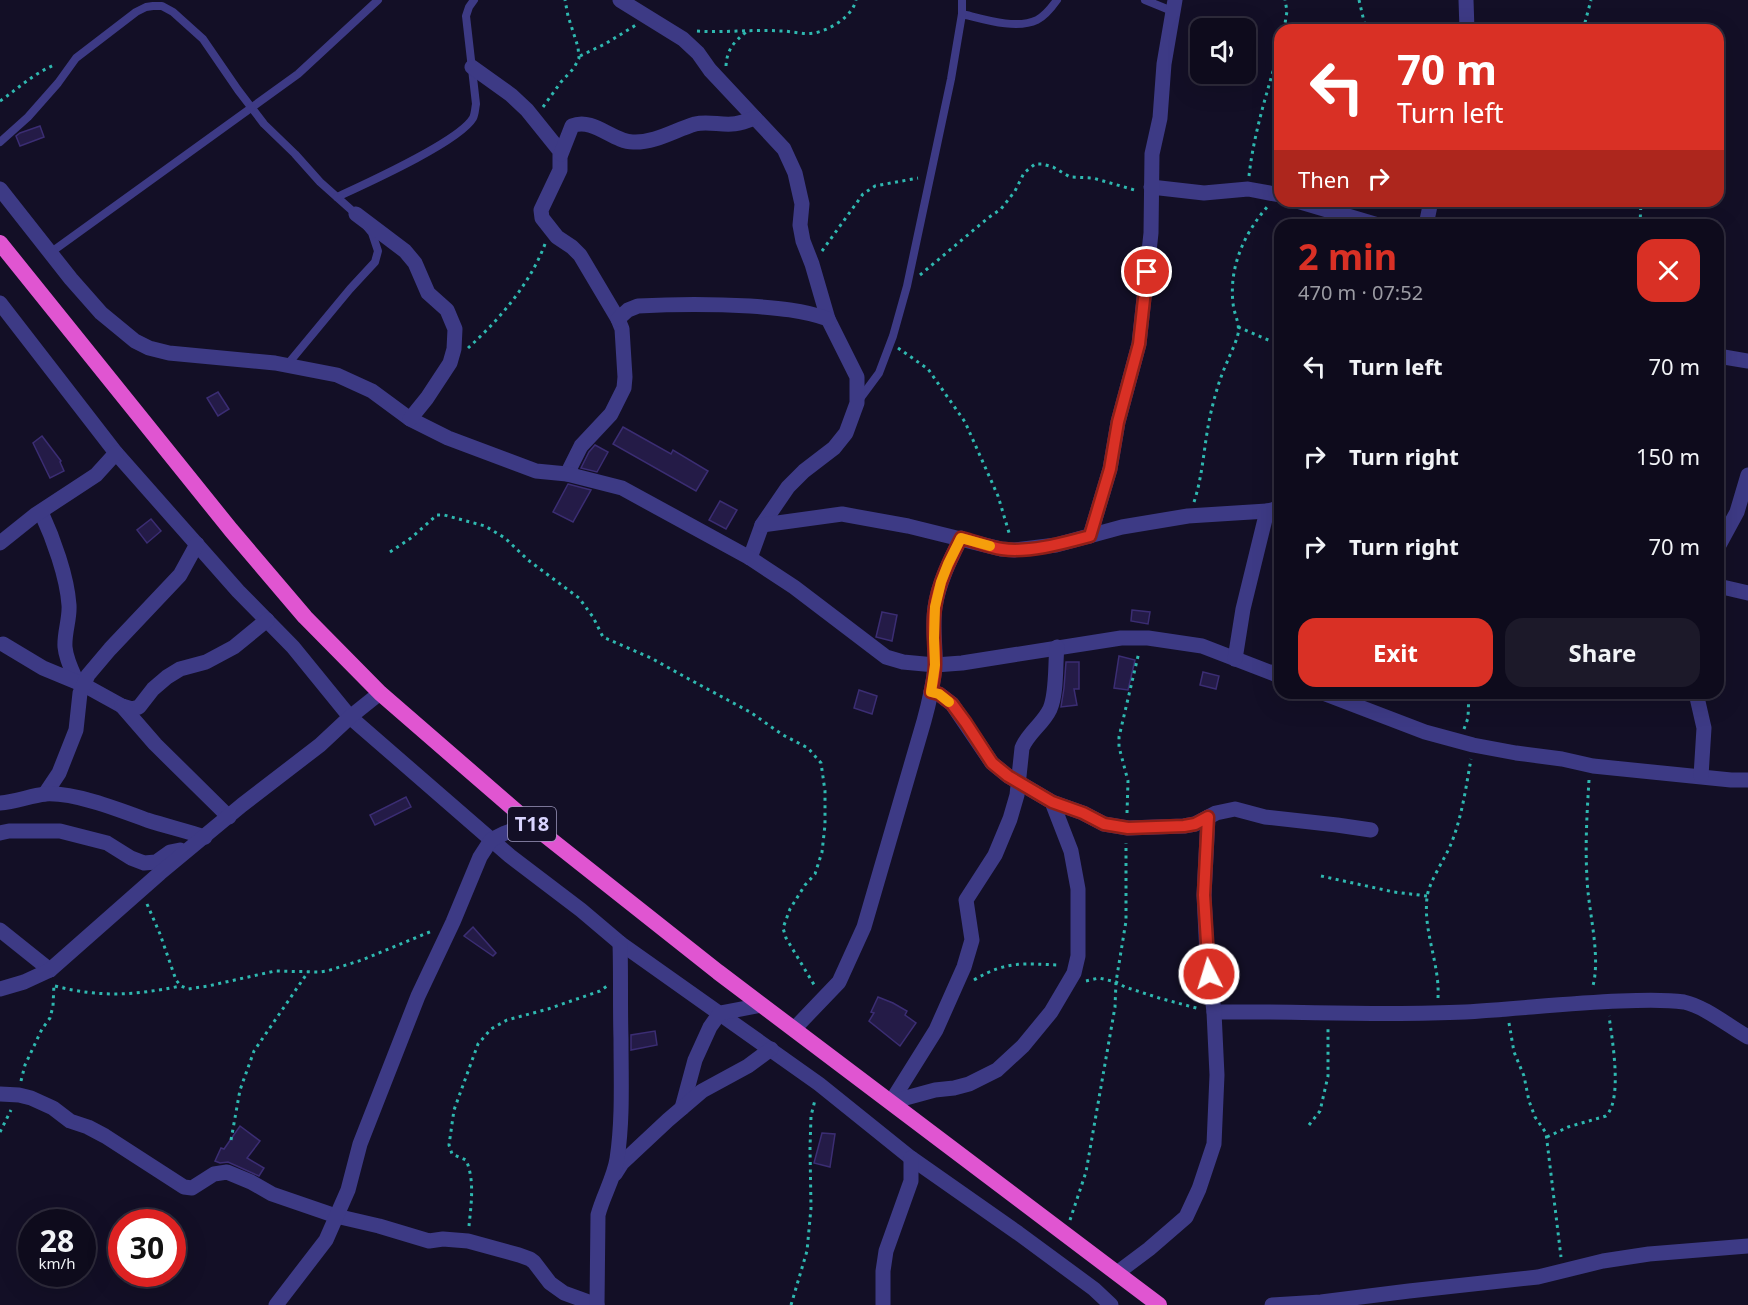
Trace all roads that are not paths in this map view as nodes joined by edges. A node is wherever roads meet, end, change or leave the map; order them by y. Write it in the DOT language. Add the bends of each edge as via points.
graph roads {
  1 [pos="147,0"];
  2 [pos="378,0"];
  3 [pos="474,0"];
  4 [pos="620,0"];
  5 [pos="962,0"];
  6 [pos="1057,0"];
  7 [pos="1145,0"];
  8 [pos="1466,0"];
  9 [pos="1174,6"];
  10 [pos="136,12"];
  11 [pos="962,14"];
  12 [pos="1467,24"];
  13 [pos="472,68"];
  14 [pos="251,106"];
  15 [pos="755,118"];
  16 [pos="0,142"];
  17 [pos="561,154"];
  18 [pos="0,189"];
  19 [pos="1151,190"];
  20 [pos="1274,194"];
  21 [pos="337,197"];
  22 [pos="1317,207"];
  23 [pos="356,214"];
  24 [pos="1358,219"];
  25 [pos="0,243"];
  26 [pos="50,253"];
  27 [pos="0,303"];
  28 [pos="618,319"];
  29 [pos="828,319"];
  30 [pos="1724,357"];
  31 [pos="1748,361"];
  32 [pos="287,365"];
  33 [pos="856,403"];
  34 [pos="410,419"];
  35 [pos="116,453"];
  36 [pos="567,474"];
  37 [pos="1748,476"];
  38 [pos="1273,510"];
  39 [pos="41,512"];
  40 [pos="762,525"];
  41 [pos="1090,536"];
  42 [pos="1724,536"];
  43 [pos="961,538"];
  44 [pos="0,543"];
  45 [pos="197,544"];
  46 [pos="750,558"];
  47 [pos="1724,587"];
  48 [pos="1748,593"];
  49 [pos="267,620"];
  50 [pos="3,644"];
  51 [pos="1056,647"];
  52 [pos="1235,659"];
  53 [pos="935,665"];
  54 [pos="1274,674"];
  55 [pos="81,683"];
  56 [pos="931,692"];
  57 [pos="380,693"];
  58 [pos="1339,699"];
  59 [pos="1697,699"];
  60 [pos="122,706"];
  61 [pos="350,717"];
  62 [pos="1701,776"];
  63 [pos="1748,780"];
  64 [pos="1019,783"];
  65 [pos="45,794"];
  66 [pos="1052,802"];
  67 [pos="0,804"];
  68 [pos="229,817"];
  69 [pos="1208,817"];
  70 [pos="531,824"];
  71 [pos="1371,830"];
  72 [pos="0,833"];
  73 [pos="205,837"];
  74 [pos="491,840"];
  75 [pos="189,849"];
  76 [pos="0,930"];
  77 [pos="620,943"];
  78 [pos="50,970"];
  79 [pos="0,989"];
  80 [pos="762,1005"];
  81 [pos="1214,1012"];
  82 [pos="720,1013"];
  83 [pos="794,1029"];
  84 [pos="1748,1037"];
  85 [pos="771,1049"];
  86 [pos="0,1094"];
  87 [pos="891,1102"];
  88 [pos="682,1108"];
  89 [pos="911,1158"];
  90 [pos="610,1183"];
  91 [pos="336,1216"];
  92 [pos="1748,1246"];
  93 [pos="1117,1273"];
  94 [pos="276,1305"];
  95 [pos="597,1305"];
  96 [pos="883,1305"];
  97 [pos="1111,1305"];
  98 [pos="1159,1305"];
  99 [pos="1272,1305"];
  1 -- 10 [label="lane"];
  2 -- 14 [label="lane" via="298,74"];
  3 -- 13 [label="lane" via="466,16"];
  4 -- 15 [label="street" via="682,39"];
  5 -- 11 [label="lane"];
  6 -- 11 [label="lane" via="1036,20 1017,24"];
  7 -- 9 [label="lane"];
  8 -- 12 [label="street"];
  9 -- 19 [label="street" via="1152,154"];
  10 -- 14 [label="lane" via="146,6 162,6 173,12 203,39"];
  10 -- 16 [label="lane" via="76,58 28,117"];
  11 -- 33 [label="lane" via="907,286 879,373"];
  13 -- 17 [label="street" via="511,95"];
  13 -- 21 [label="lane" via="476,104 465,127 397,168"];
  14 -- 21 [label="lane"];
  14 -- 26 [label="lane"];
  15 -- 17 [label="street" via="733,124 696,124 632,142 578,124 572,126"];
  15 -- 29 [label="street" via="784,149 795,173 802,204 803,241"];
  17 -- 28 [label="street" via="560,170 541,210 543,222 580,255"];
  18 -- 26 [label="street"];
  19 -- 20 [label="street" via="1204,193 1248,189"];
  19 -- 41 [label="street" via="1151,233 1139,344"];
  21 -- 23 [label="lane"];
  22 -- 24 [label="street"];
  23 -- 32 [label="lane" via="372,233 378,251 375,262"];
  23 -- 34 [label="street" via="405,251 415,263 428,293 447,310 454,329 450,363"];
  25 -- 57 [label="highway, T18" via="231,530 305,617"];
  26 -- 32 [label="street" via="101,313 148,348"];
  27 -- 35 [label="street"];
  28 -- 29 [label="street" via="639,306 715,304 780,308"];
  28 -- 36 [label="street" via="622,329 624,388 611,414 581,446"];
  29 -- 33 [label="street" via="855,371"];
  30 -- 31 [label="street"];
  32 -- 34 [label="street" via="336,375 372,391"];
  33 -- 40 [label="street" via="846,433 834,448 796,477"];
  34 -- 36 [label="street" via="448,438 536,471"];
  35 -- 39 [label="street" via="96,475"];
  35 -- 45 [label="street"];
  36 -- 46 [label="street" via="622,488"];
  37 -- 42 [label="street" via="1737,512"];
  38 -- 41 [label="street" via="1188,516"];
  38 -- 52 [label="street" via="1243,609"];
  39 -- 44 [label="street"];
  39 -- 55 [label="street" via="53,537 68,592 65,646 68,661"];
  40 -- 43 [label="street" via="842,514"];
  40 -- 46 [label="street"];
  41 -- 43 [label="street" via="1014,550"];
  43 -- 53 [label="street" via="941,582 935,607"];
  45 -- 49 [label="street"];
  45 -- 55 [label="street" via="180,575"];
  46 -- 53 [label="street" via="886,657"];
  47 -- 48 [label="street"];
  49 -- 60 [label="street" via="234,647 167,677 139,706"];
  49 -- 61 [label="street"];
  50 -- 55 [label="street" via="43,668"];
  51 -- 52 [label="street" via="1142,638 1202,646"];
  51 -- 53 [label="street"];
  51 -- 64 [label="street" via="1050,709 1022,748"];
  52 -- 54 [label="street"];
  53 -- 56 [label="street"];
  55 -- 60 [label="street"];
  55 -- 65 [label="street" via="76,730 59,773"];
  56 -- 64 [label="street" via="952,704 992,763"];
  56 -- 83 [label="street" via="864,927 839,981"];
  57 -- 61 [label="street"];
  57 -- 70 [label="highway, T18"];
  58 -- 62 [label="street" via="1425,732 1467,743 1593,766"];
  59 -- 62 [label="street" via="1704,728"];
  60 -- 68 [label="street"];
  61 -- 68 [label="street"];
  61 -- 74 [label="street"];
  62 -- 63 [label="street"];
  64 -- 66 [label="street"];
  64 -- 87 [label="street" via="995,855 966,900 972,940 964,967 936,1030"];
  65 -- 67 [label="street"];
  65 -- 73 [label="street" via="69,795"];
  66 -- 69 [label="street" via="1104,824 1125,827 1184,826"];
  66 -- 87 [label="street" via="1071,851 1078,889 1077,965 1067,985 1051,1012 997,1070 969,1084"];
  68 -- 73 [label="street"];
  69 -- 71 [label="street" via="1235,809 1265,817"];
  69 -- 81 [label="street" via="1204,895"];
  70 -- 74 [label="street"];
  70 -- 80 [label="highway, T18"];
  72 -- 75 [label="street" via="60,831 107,843 144,863"];
  73 -- 75 [label="street"];
  74 -- 77 [label="street"];
  74 -- 91 [label="street" via="418,996"];
  75 -- 78 [label="street"];
  76 -- 78 [label="street"];
  77 -- 82 [label="street"];
  77 -- 90 [label="street" via="622,1085 616,1161"];
  78 -- 79 [label="street"];
  80 -- 82 [label="street"];
  80 -- 83 [label="highway, T18"];
  81 -- 84 [label="street" via="1437,1012 1653,1000 1699,1006"];
  81 -- 93 [label="street" via="1214,1144 1199,1189 1186,1217"];
  82 -- 85 [label="street"];
  82 -- 88 [label="street" via="694,1060"];
  83 -- 87 [label="highway, T18"];
  85 -- 88 [label="street" via="702,1091"];
  85 -- 89 [label="street"];
  86 -- 91 [label="street" via="18,1095 48,1105 184,1186 192,1188 214,1174 227,1172 272,1194"];
  87 -- 93 [label="highway, T18"];
  88 -- 90 [label="street" via="622,1163"];
  89 -- 96 [label="street" via="911,1181 886,1251"];
  89 -- 97 [label="street"];
  90 -- 95 [label="street" via="598,1215"];
  91 -- 94 [label="street" via="326,1240"];
  91 -- 95 [label="street" via="429,1241 468,1241 530,1259 564,1293"];
  92 -- 99 [label="street" via="1649,1254 1538,1277"];
  93 -- 98 [label="highway, T18"];
}
